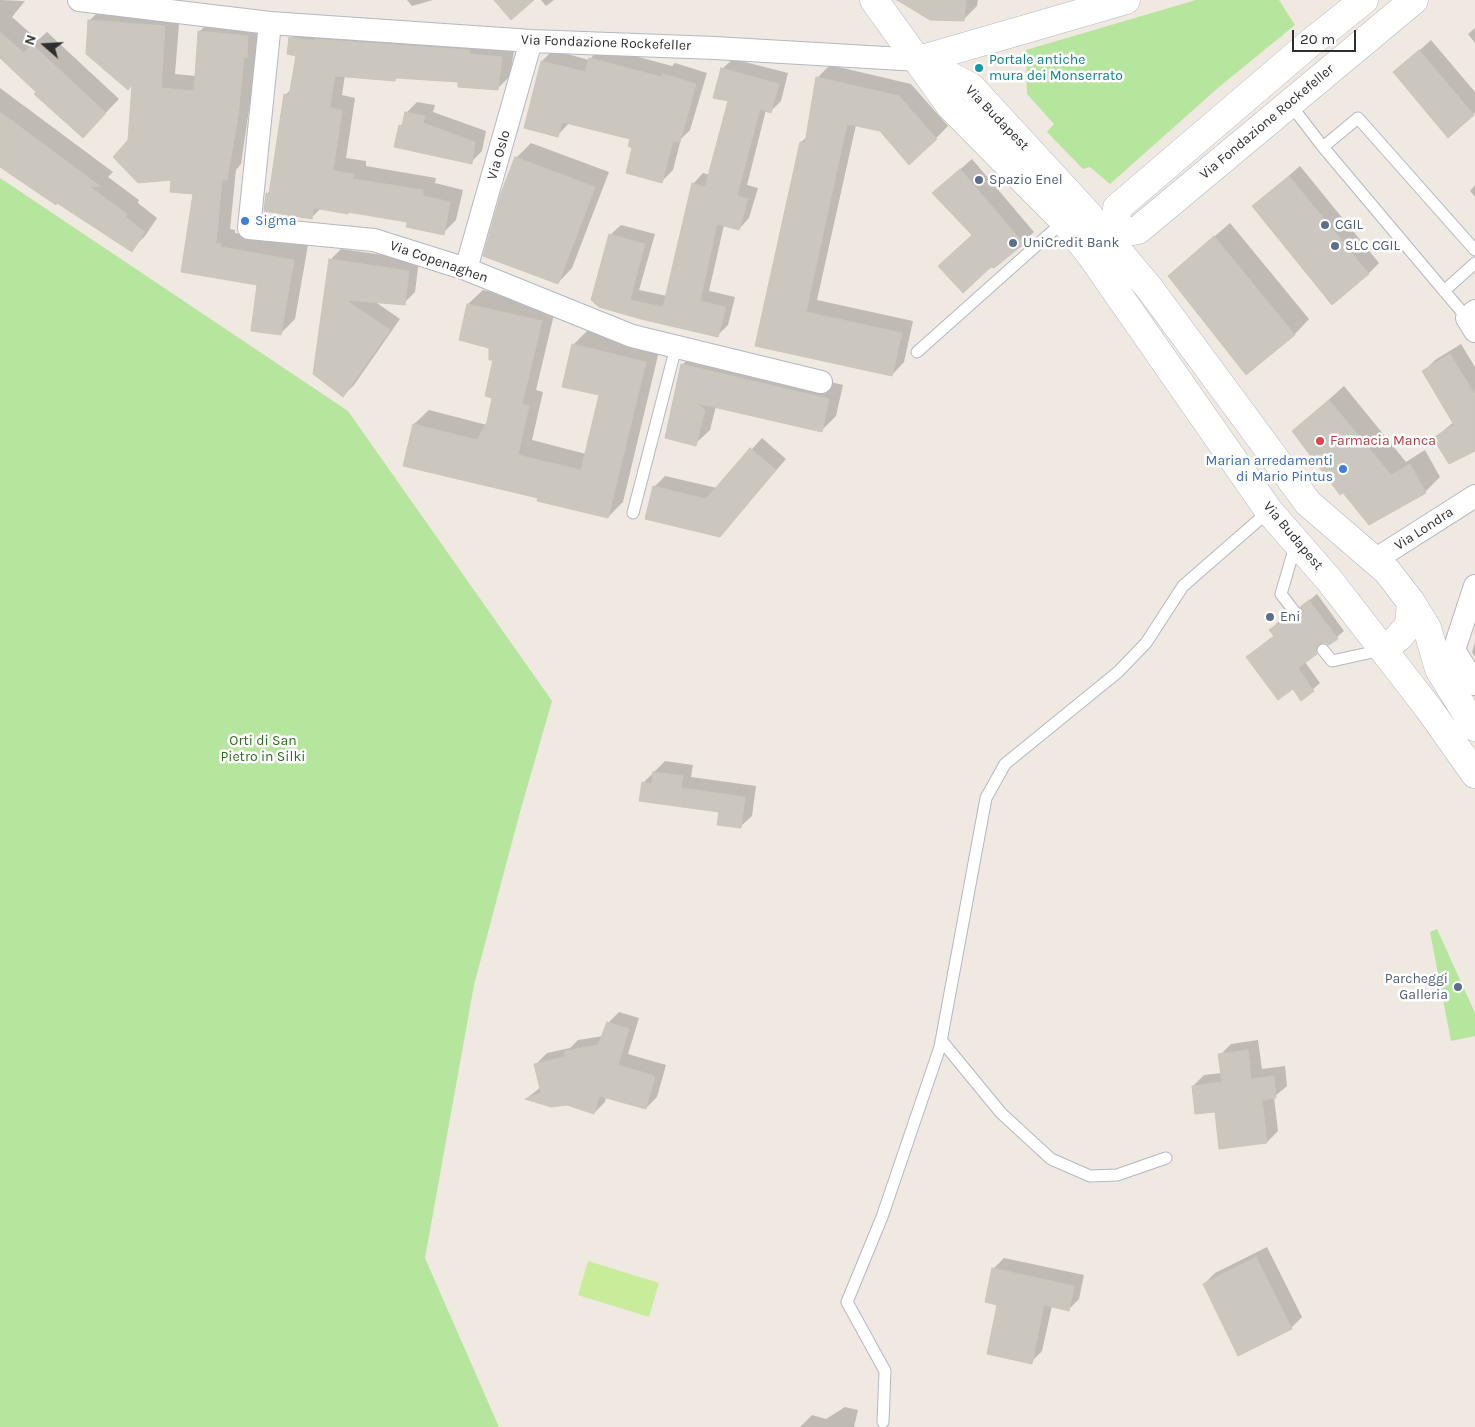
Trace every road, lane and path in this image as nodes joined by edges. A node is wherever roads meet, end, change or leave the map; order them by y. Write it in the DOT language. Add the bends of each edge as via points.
graph roads {
  1 [pos="79,0"];
  2 [pos="874,0"];
  3 [pos="1126,0"];
  4 [pos="1364,0"];
  5 [pos="1414,0"];
  6 [pos="270,23"];
  7 [pos="531,41"];
  8 [pos="919,60"];
  9 [pos="1289,102"];
  10 [pos="1323,147"];
  11 [pos="1064,221"];
  12 [pos="1105,243"];
  13 [pos="1475,250"];
  14 [pos="1475,263"];
  15 [pos="466,269"];
  16 [pos="1444,291"];
  17 [pos="1472,320"];
  18 [pos="676,347"];
  19 [pos="917,352"];
  20 [pos="821,382"];
  21 [pos="1475,496"];
  22 [pos="1269,511"];
  23 [pos="633,513"];
  24 [pos="1296,541"];
  25 [pos="1373,561"];
  26 [pos="1330,581"];
  27 [pos="1475,586"];
  28 [pos="1412,602"];
  29 [pos="1294,611"];
  30 [pos="1323,650"];
  31 [pos="1383,650"];
  32 [pos="1475,684"];
  33 [pos="1475,727"];
  34 [pos="1475,774"];
  35 [pos="941,1040"];
  36 [pos="1166,1158"];
  37 [pos="884,1422"];
  1 -- 6 [label="street, Via Fondazione Rockefeller"];
  2 -- 8 [label="main road"];
  3 -- 8 [label="main road, Via Fondazione Rockefeller"];
  4 -- 12 [label="main road" via="1117,208"];
  5 -- 9 [label="main road, Via Fondazione Rockefeller"];
  6 -- 7 [label="street, Via Fondazione Rockefeller"];
  6 -- 15 [label="street, Via Copenaghen" via="249,228 374,240"];
  7 -- 8 [label="street, Via Fondazione Rockefeller"];
  7 -- 15 [label="street, Via Oslo"];
  8 -- 11 [label="main road, Via Budapest" via="951,107"];
  8 -- 12 [label="main road, Via Budapest" via="971,87 1086,212"];
  9 -- 10 [label="lane"];
  9 -- 12 [label="main road, Via Fondazione Rockefeller" via="1138,230"];
  10 -- 13 [label="lane" via="1358,118"];
  10 -- 16 [label="lane"];
  11 -- 12 [label="main road, Via Budapest"];
  11 -- 19 [label="lane"];
  12 -- 22 [label="main road, Via Budapest"];
  12 -- 25 [label="main road, Via Budapest" via="1150,289 1308,503"];
  14 -- 16 [label="lane"];
  15 -- 18 [label="street, Via Copenaghen" via="632,336"];
  16 -- 17 [label="lane"];
  18 -- 20 [label="street, Via Copenaghen"];
  18 -- 23 [label="lane"];
  21 -- 25 [label="street, Via Londra"];
  22 -- 24 [label="main road, Via Budapest"];
  22 -- 35 [label="lane" via="1183,586 1146,643 1118,672 1005,764 986,798"];
  24 -- 26 [label="main road, Via Budapest"];
  24 -- 29 [label="lane" via="1281,594"];
  25 -- 26 [label="main road" via="1357,561"];
  25 -- 28 [label="main road, Via Budapest" via="1386,571"];
  26 -- 31 [label="main road, Via Budapest"];
  27 -- 32 [label="street" via="1454,650"];
  28 -- 31 [label="main road" via="1409,625"];
  28 -- 33 [label="main road" via="1427,628 1439,669"];
  30 -- 31 [label="lane" via="1332,661"];
  31 -- 34 [label="main road"];
  35 -- 36 [label="lane" via="1001,1113 1051,1159 1090,1176 1117,1174"];
  35 -- 37 [label="lane" via="882,1217 847,1302 885,1371"];
}
